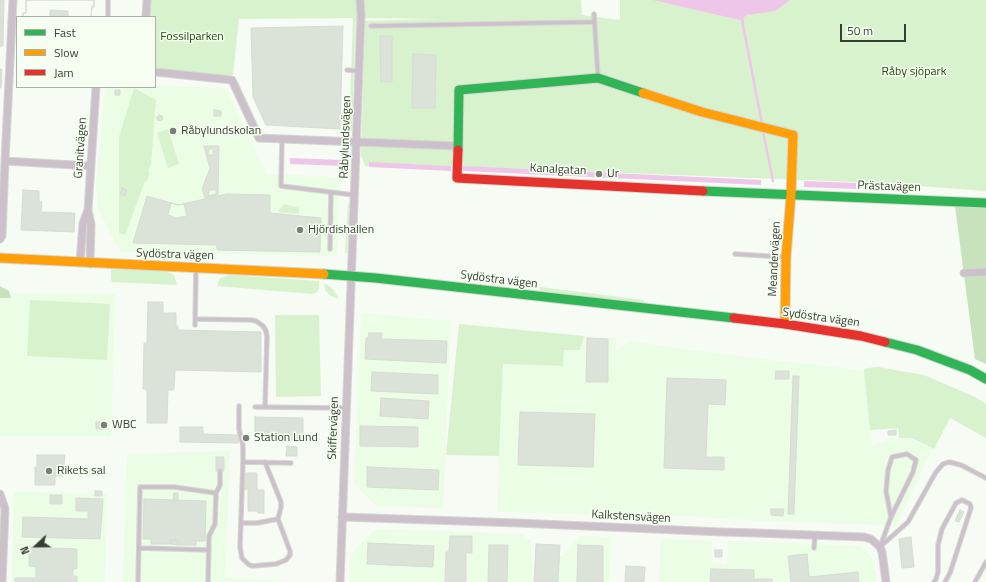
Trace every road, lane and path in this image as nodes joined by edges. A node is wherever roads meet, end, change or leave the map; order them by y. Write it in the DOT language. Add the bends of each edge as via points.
graph roads {
  1 [pos="13,0"];
  2 [pos="108,0"];
  3 [pos="146,0"];
  4 [pos="360,0"];
  5 [pos="594,14"];
  6 [pos="108,16"];
  7 [pos="146,16"];
  8 [pos="594,22"];
  9 [pos="371,26"];
  10 [pos="13,65"];
  11 [pos="347,70"];
  12 [pos="359,71"];
  13 [pos="156,72"];
  14 [pos="598,78"];
  15 [pos="96,88"];
  16 [pos="282,139"];
  17 [pos="356,142"];
  18 [pos="457,150"];
  19 [pos="5,161"];
  20 [pos="91,166"];
  21 [pos="331,192"];
  22 [pos="354,195"];
  23 [pos="791,195"];
  24 [pos="986,203"];
  25 [pos="88,210"];
  26 [pos="0,239"];
  27 [pos="330,249"];
  28 [pos="735,254"];
  29 [pos="786,257"];
  30 [pos="0,258"];
  31 [pos="80,263"];
  32 [pos="90,264"];
  33 [pos="196,268"];
  34 [pos="986,272"];
  35 [pos="964,273"];
  36 [pos="351,276"];
  37 [pos="196,319"];
  38 [pos="785,324"];
  39 [pos="195,325"];
  40 [pos="986,379"];
  41 [pos="239,406"];
  42 [pos="255,407"];
  43 [pos="265,407"];
  44 [pos="346,408"];
  45 [pos="243,462"];
  46 [pos="265,462"];
  47 [pos="291,463"];
  48 [pos="220,471"];
  49 [pos="986,478"];
  50 [pos="216,493"];
  51 [pos="0,494"];
  52 [pos="342,517"];
  53 [pos="891,517"];
  54 [pos="278,519"];
  55 [pos="241,523"];
  56 [pos="815,536"];
  57 [pos="880,547"];
  58 [pos="139,548"];
  59 [pos="814,548"];
  60 [pos="208,550"];
  61 [pos="986,562"];
  62 [pos="2,582"];
  63 [pos="138,582"];
  64 [pos="208,582"];
  65 [pos="340,582"];
  66 [pos="886,582"];
  67 [pos="934,582"];
  68 [pos="945,582"];
  69 [pos="975,582"];
  1 -- 10 [label="street"];
  2 -- 6 [label="lane"];
  3 -- 7 [label="street"];
  4 -- 12 [label="street, Råbylundsvägen" via="362,14"];
  5 -- 8 [label="lane"];
  8 -- 9 [label="lane"];
  8 -- 14 [label="lane"];
  10 -- 19 [label="street"];
  11 -- 12 [label="lane"];
  12 -- 17 [label="street, Råbylundsvägen"];
  13 -- 16 [label="street" via="232,80 259,138"];
  14 -- 18 [label="street, Kanalgatan" via="459,90"];
  14 -- 23 [label="street, Meandervägen" via="702,112 793,135"];
  15 -- 20 [label="street, Granitvägen"];
  16 -- 17 [label="street"];
  16 -- 21 [label="lane" via="281,186"];
  17 -- 18 [label="street"];
  17 -- 22 [label="street, Råbylundsvägen"];
  18 -- 23 [label="street, Kanalgatan" via="456,178"];
  19 -- 20 [label="street"];
  19 -- 26 [label="street"];
  20 -- 25 [label="street, Granitvägen"];
  21 -- 22 [label="lane"];
  21 -- 27 [label="lane"];
  22 -- 36 [label="street, Råbylundsvägen"];
  23 -- 24 [label="street, Prästavägen"];
  23 -- 29 [label="street, Meandervägen"];
  25 -- 31 [label="street, Granitvägen" via="83,223"];
  25 -- 32 [label="street, Granitvägen" via="91,224"];
  28 -- 29 [label="lane"];
  29 -- 38 [label="street, Meandervägen"];
  30 -- 31 [label="street, Sydöstra vägen"];
  31 -- 32 [label="street, Sydöstra vägen"];
  32 -- 33 [label="street, Sydöstra vägen"];
  33 -- 36 [label="street, Sydöstra vägen"];
  33 -- 37 [label="lane"];
  34 -- 35 [label="street"];
  36 -- 38 [label="street, Sydöstra vägen"];
  36 -- 44 [label="street, Skiffervägen"];
  37 -- 39 [label="lane"];
  37 -- 43 [label="lane" via="251,320 263,326 267,337"];
  38 -- 40 [label="street, Sydöstra vägen" via="861,336 917,350 970,370"];
  41 -- 45 [label="lane" via="239,429 244,446"];
  42 -- 43 [label="lane"];
  43 -- 44 [label="lane"];
  44 -- 52 [label="street, Skiffervägen"];
  45 -- 46 [label="lane"];
  45 -- 55 [label="lane"];
  46 -- 47 [label="lane"];
  46 -- 54 [label="lane" via="282,502"];
  48 -- 50 [label="lane" via="220,485"];
  49 -- 57 [label="lane" via="961,465 949,462 943,464 908,522"];
  50 -- 58 [label="lane" via="179,487 140,487"];
  50 -- 60 [label="lane" via="215,524 209,536"];
  51 -- 62 [label="street" via="5,509"];
  52 -- 56 [label="street, Kalkstensvägen"];
  52 -- 65 [label="street, Skiffervägen"];
  53 -- 53 [label="lane" via="913,472 916,460 907,454 892,457 888,470 886,491"];
  53 -- 57 [label="lane"];
  54 -- 55 [label="lane"];
  54 -- 55 [label="lane" via="290,555 286,560 276,564 252,566 242,558"];
  56 -- 57 [label="street, Kalkstensvägen" via="864,537 871,539"];
  56 -- 59 [label="lane"];
  57 -- 66 [label="street"];
  58 -- 60 [label="lane"];
  58 -- 63 [label="lane"];
  60 -- 64 [label="lane"];
  61 -- 69 [label="lane"];
  67 -- 68 [label="lane" via="938,572 938,545 942,529 956,503 962,500 970,504 971,508 953,566"];
}
